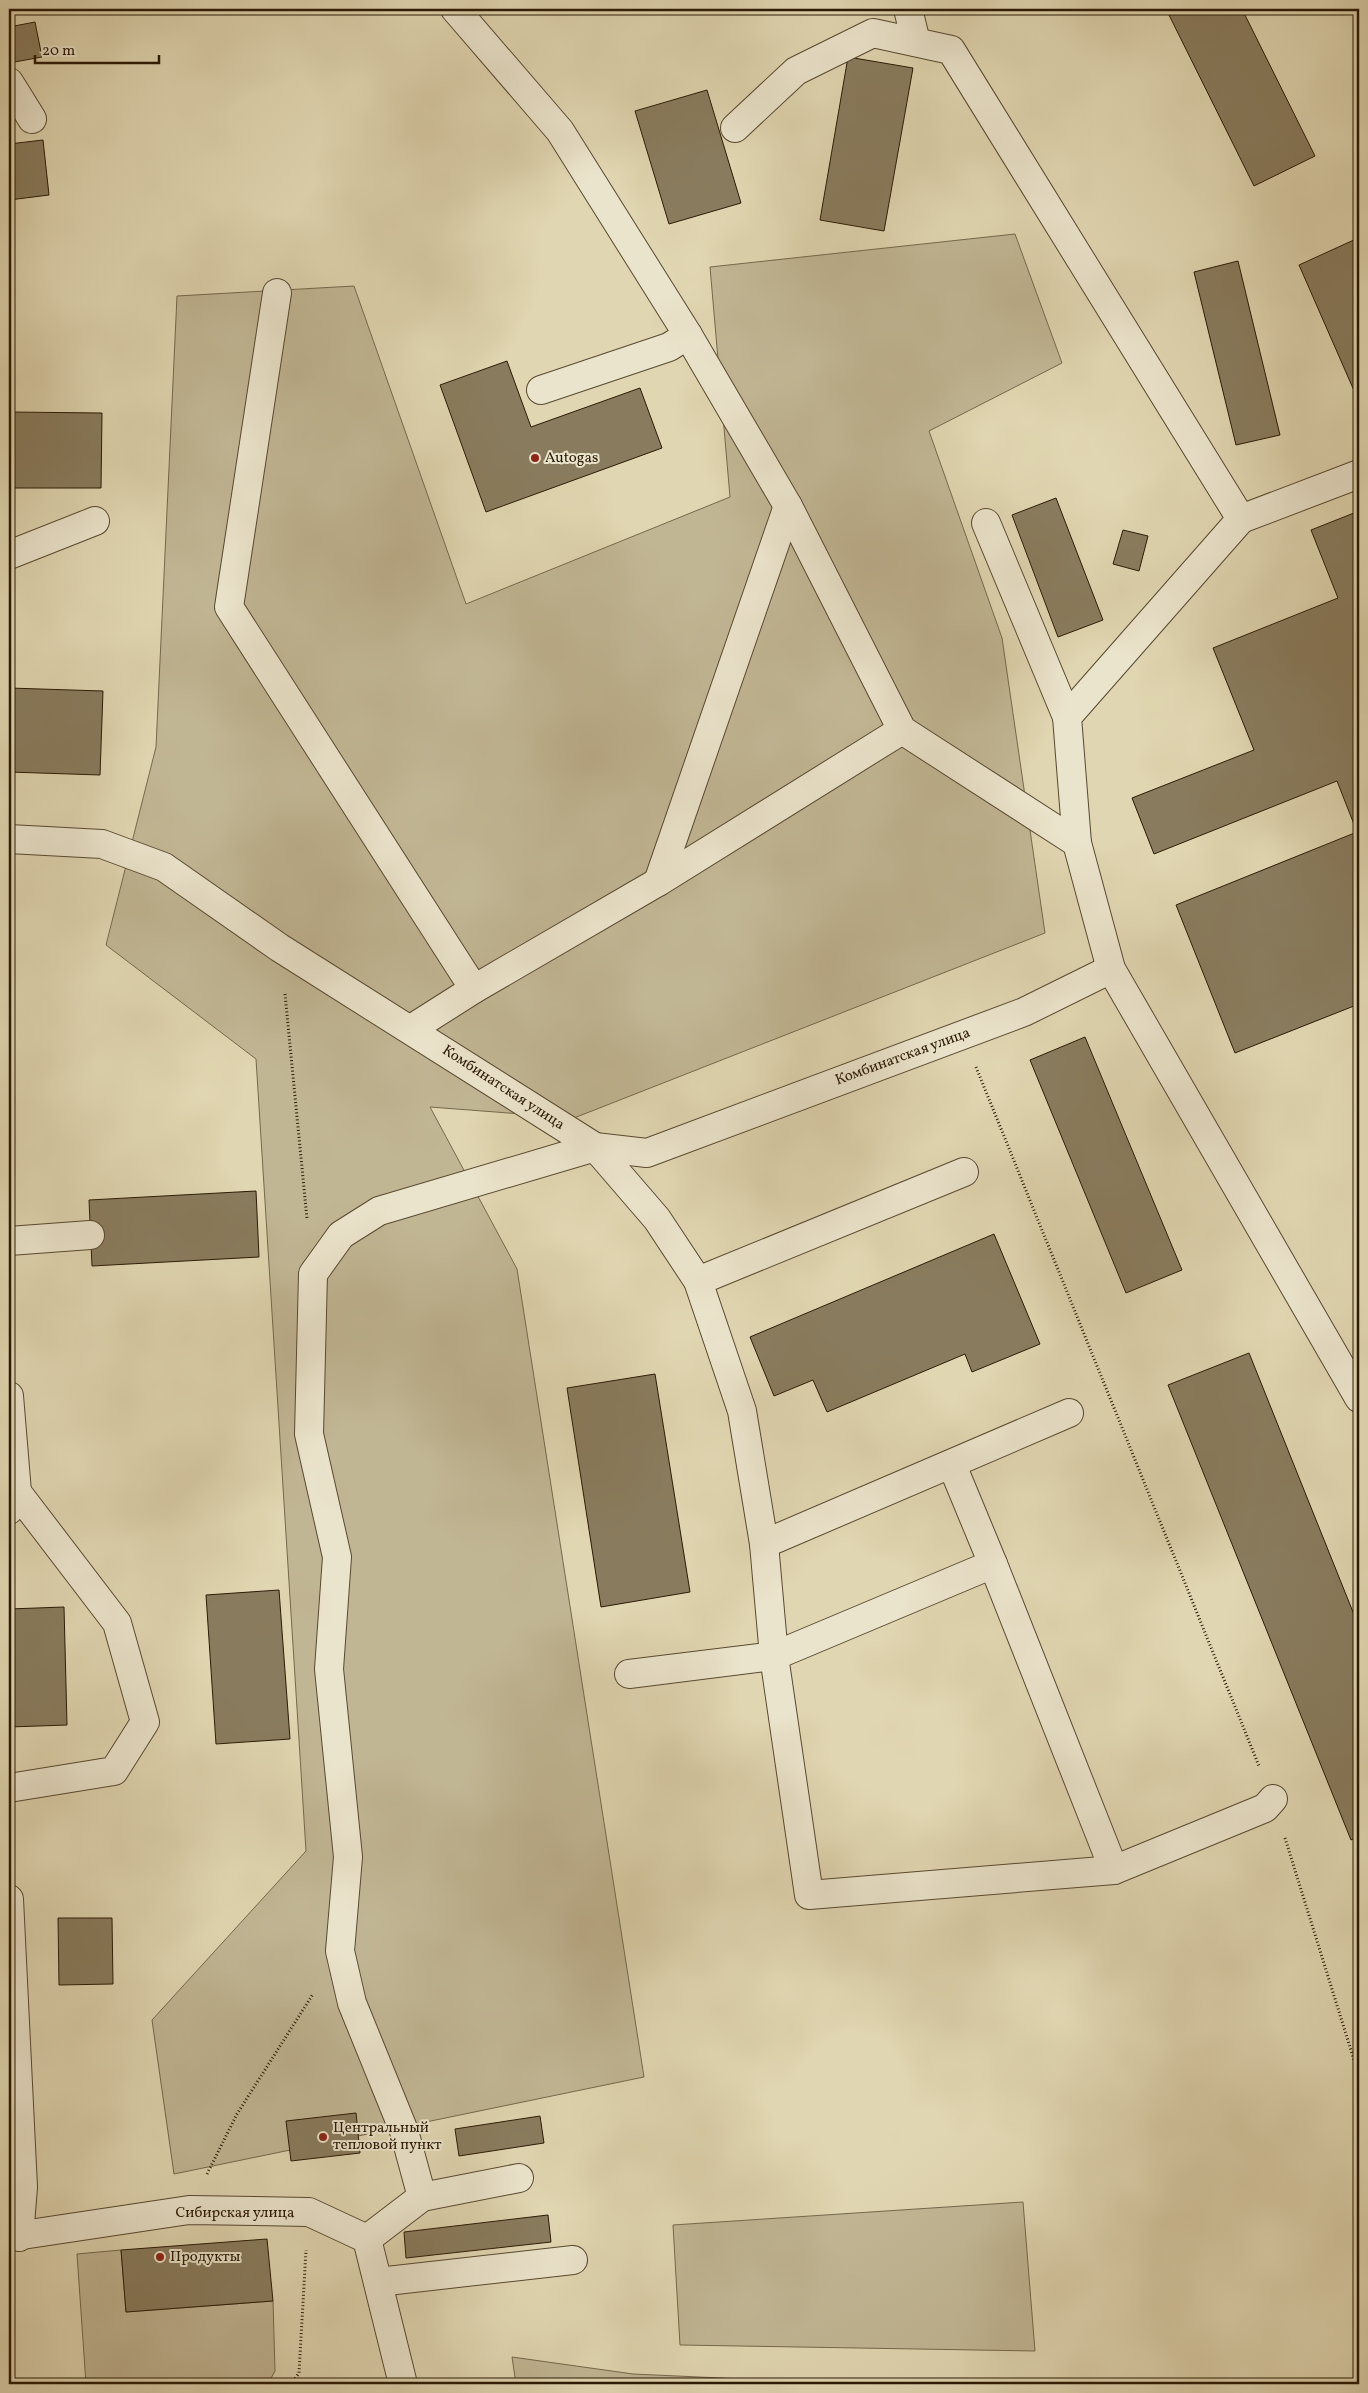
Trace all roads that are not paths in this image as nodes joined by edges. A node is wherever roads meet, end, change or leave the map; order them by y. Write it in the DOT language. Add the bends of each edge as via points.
graph roads {
  1 [pos="455,9"];
  2 [pos="908,9"];
  3 [pos="916,42"];
  4 [pos="9,82"];
  5 [pos="32,119"];
  6 [pos="735,128"];
  7 [pos="277,293"];
  8 [pos="688,335"];
  9 [pos="541,390"];
  10 [pos="1359,474"];
  11 [pos="788,506"];
  12 [pos="1242,519"];
  13 [pos="95,521"];
  14 [pos="986,524"];
  15 [pos="9,555"];
  16 [pos="1067,717"];
  17 [pos="902,730"];
  18 [pos="9,839"];
  19 [pos="1077,843"];
  20 [pos="658,882"];
  21 [pos="1111,969"];
  22 [pos="474,989"];
  23 [pos="411,1029"];
  24 [pos="595,1147"];
  25 [pos="964,1172"];
  26 [pos="90,1234"];
  27 [pos="9,1240"];
  28 [pos="698,1281"];
  29 [pos="9,1396"];
  30 [pos="1359,1398"];
  31 [pos="1069,1413"];
  32 [pos="952,1465"];
  33 [pos="13,1502"];
  34 [pos="764,1544"];
  35 [pos="993,1564"];
  36 [pos="774,1656"];
  37 [pos="629,1674"];
  38 [pos="9,1788"];
  39 [pos="1273,1799"];
  40 [pos="1114,1870"];
  41 [pos="9,1904"];
  42 [pos="519,2178"];
  43 [pos="422,2197"];
  44 [pos="14,2237"];
  45 [pos="367,2239"];
  46 [pos="572,2260"];
  47 [pos="378,2282"];
  48 [pos="403,2384"];
  1 -- 8 [label="street" via="560,131"];
  2 -- 3 [label="street"];
  3 -- 6 [label="street" via="873,33 796,71"];
  3 -- 12 [label="street" via="951,50"];
  4 -- 5 [label="street"];
  7 -- 22 [label="street" via="229,607"];
  8 -- 9 [label="street" via="669,347"];
  8 -- 11 [label="street"];
  10 -- 12 [label="street"];
  11 -- 17 [label="street"];
  11 -- 20 [label="street"];
  12 -- 16 [label="street"];
  13 -- 15 [label="street"];
  14 -- 16 [label="street"];
  16 -- 19 [label="street"];
  17 -- 19 [label="street"];
  17 -- 20 [label="street"];
  18 -- 23 [label="street, Комбинатская улица" via="102,844 164,867 280,948"];
  19 -- 21 [label="street"];
  20 -- 22 [label="street"];
  21 -- 24 [label="street, Комбинатская улица" via="1024,1012 647,1153"];
  21 -- 30 [label="street"];
  22 -- 23 [label="street"];
  23 -- 24 [label="street, Комбинатская улица"];
  24 -- 28 [label="street" via="657,1219"];
  24 -- 43 [label="street" via="379,1211 341,1236 312,1274 309,1434 337,1557 329,1668 348,1857 340,1951 352,2003 404,2131"];
  25 -- 28 [label="street"];
  26 -- 27 [label="street"];
  28 -- 34 [label="street" via="742,1411"];
  29 -- 33 [label="street"];
  31 -- 32 [label="street"];
  32 -- 34 [label="street"];
  32 -- 35 [label="street"];
  33 -- 38 [label="street" via="116,1623 145,1722 114,1771"];
  34 -- 36 [label="street"];
  35 -- 36 [label="street"];
  35 -- 40 [label="street"];
  36 -- 37 [label="street"];
  36 -- 40 [label="street" via="809,1894"];
  39 -- 40 [label="street" via="1265,1808"];
  41 -- 44 [label="street" via="23,2187"];
  42 -- 43 [label="street"];
  43 -- 45 [label="street"];
  44 -- 45 [label="street, Сибирская улица" via="189,2210 308,2212"];
  45 -- 47 [label="street"];
  46 -- 47 [label="street"];
  47 -- 48 [label="street"];
}
